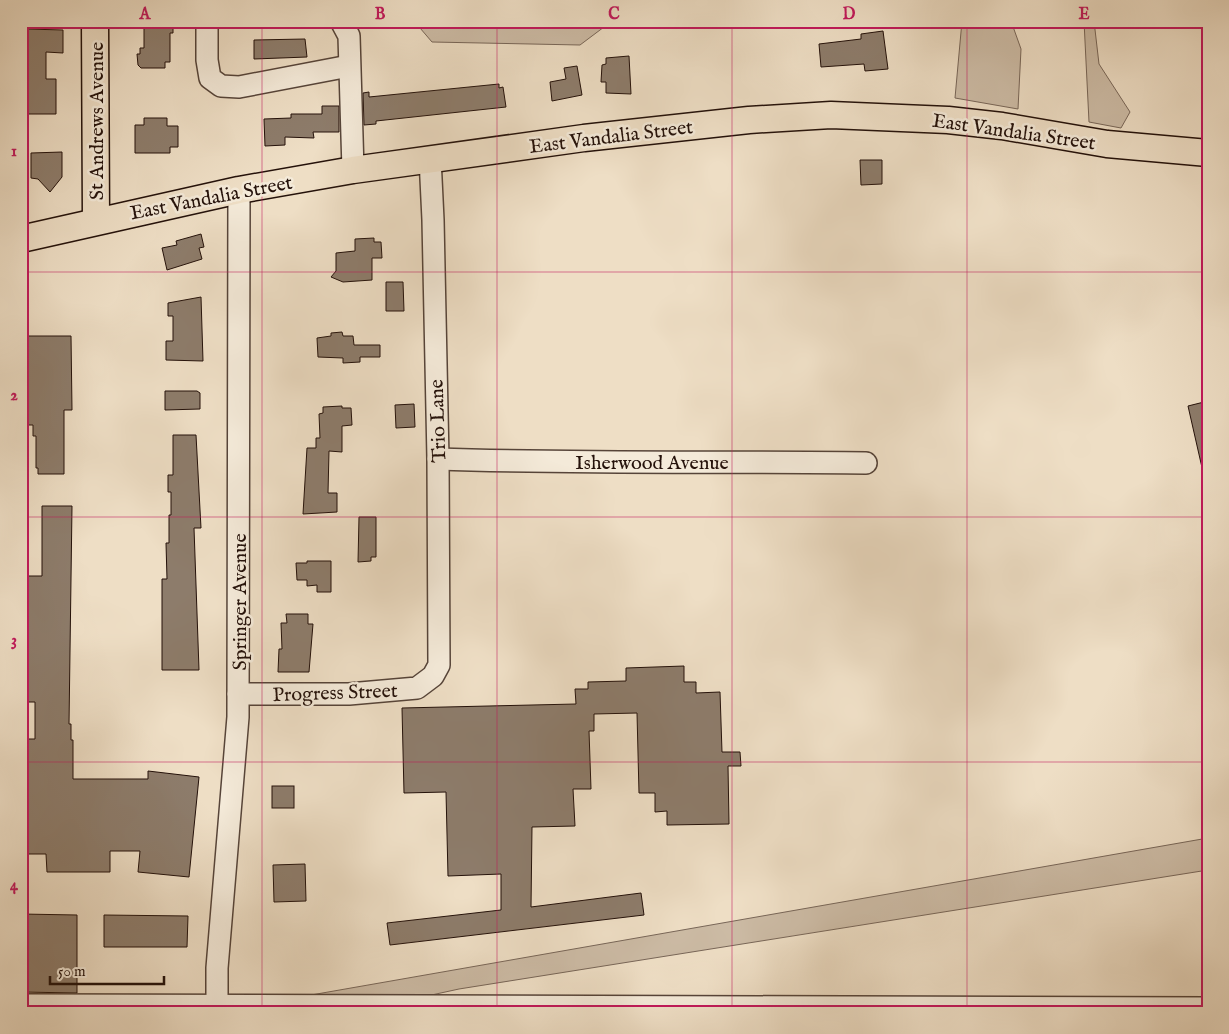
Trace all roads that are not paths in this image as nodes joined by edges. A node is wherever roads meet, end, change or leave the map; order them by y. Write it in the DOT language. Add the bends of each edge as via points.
graph roads {
  1 [pos="95,21"];
  2 [pos="207,21"];
  3 [pos="340,21"];
  4 [pos="349,66"];
  5 [pos="1208,153"];
  6 [pos="430,158"];
  7 [pos="353,170"];
  8 [pos="239,190"];
  9 [pos="96,221"];
  10 [pos="21,239"];
  11 [pos="438,459"];
  12 [pos="866,463"];
  13 [pos="428,680"];
  14 [pos="238,694"];
  15 [pos="21,1004"];
  16 [pos="1208,1008"];
  17 [pos="217,1009"];
  18 [pos="909,1010"];
  1 -- 9 [label="main road, St Andrews Avenue"];
  2 -- 4 [label="street" via="210,78 221,86 239,86"];
  3 -- 4 [label="street" via="349,36"];
  4 -- 7 [label="street"];
  5 -- 6 [label="main road, East Vandalia Street" via="1107,144 948,120 831,116 749,120"];
  6 -- 7 [label="main road, East Vandalia Street"];
  6 -- 11 [label="street, Trio Lane"];
  7 -- 8 [label="main road, East Vandalia Street"];
  8 -- 9 [label="main road, East Vandalia Street"];
  8 -- 14 [label="street, Springer Avenue"];
  9 -- 10 [label="main road, East Vandalia Street"];
  11 -- 12 [label="street, Isherwood Avenue" via="542,463"];
  11 -- 13 [label="street, Trio Lane" via="439,665"];
  13 -- 14 [label="street, Progress Street" via="418,688 349,694"];
  14 -- 17 [label="street, Springer Avenue" via="232,808 217,968"];
  15 -- 17 [label="street"];
  16 -- 18 [label="street"];
  17 -- 18 [label="street"];
}
